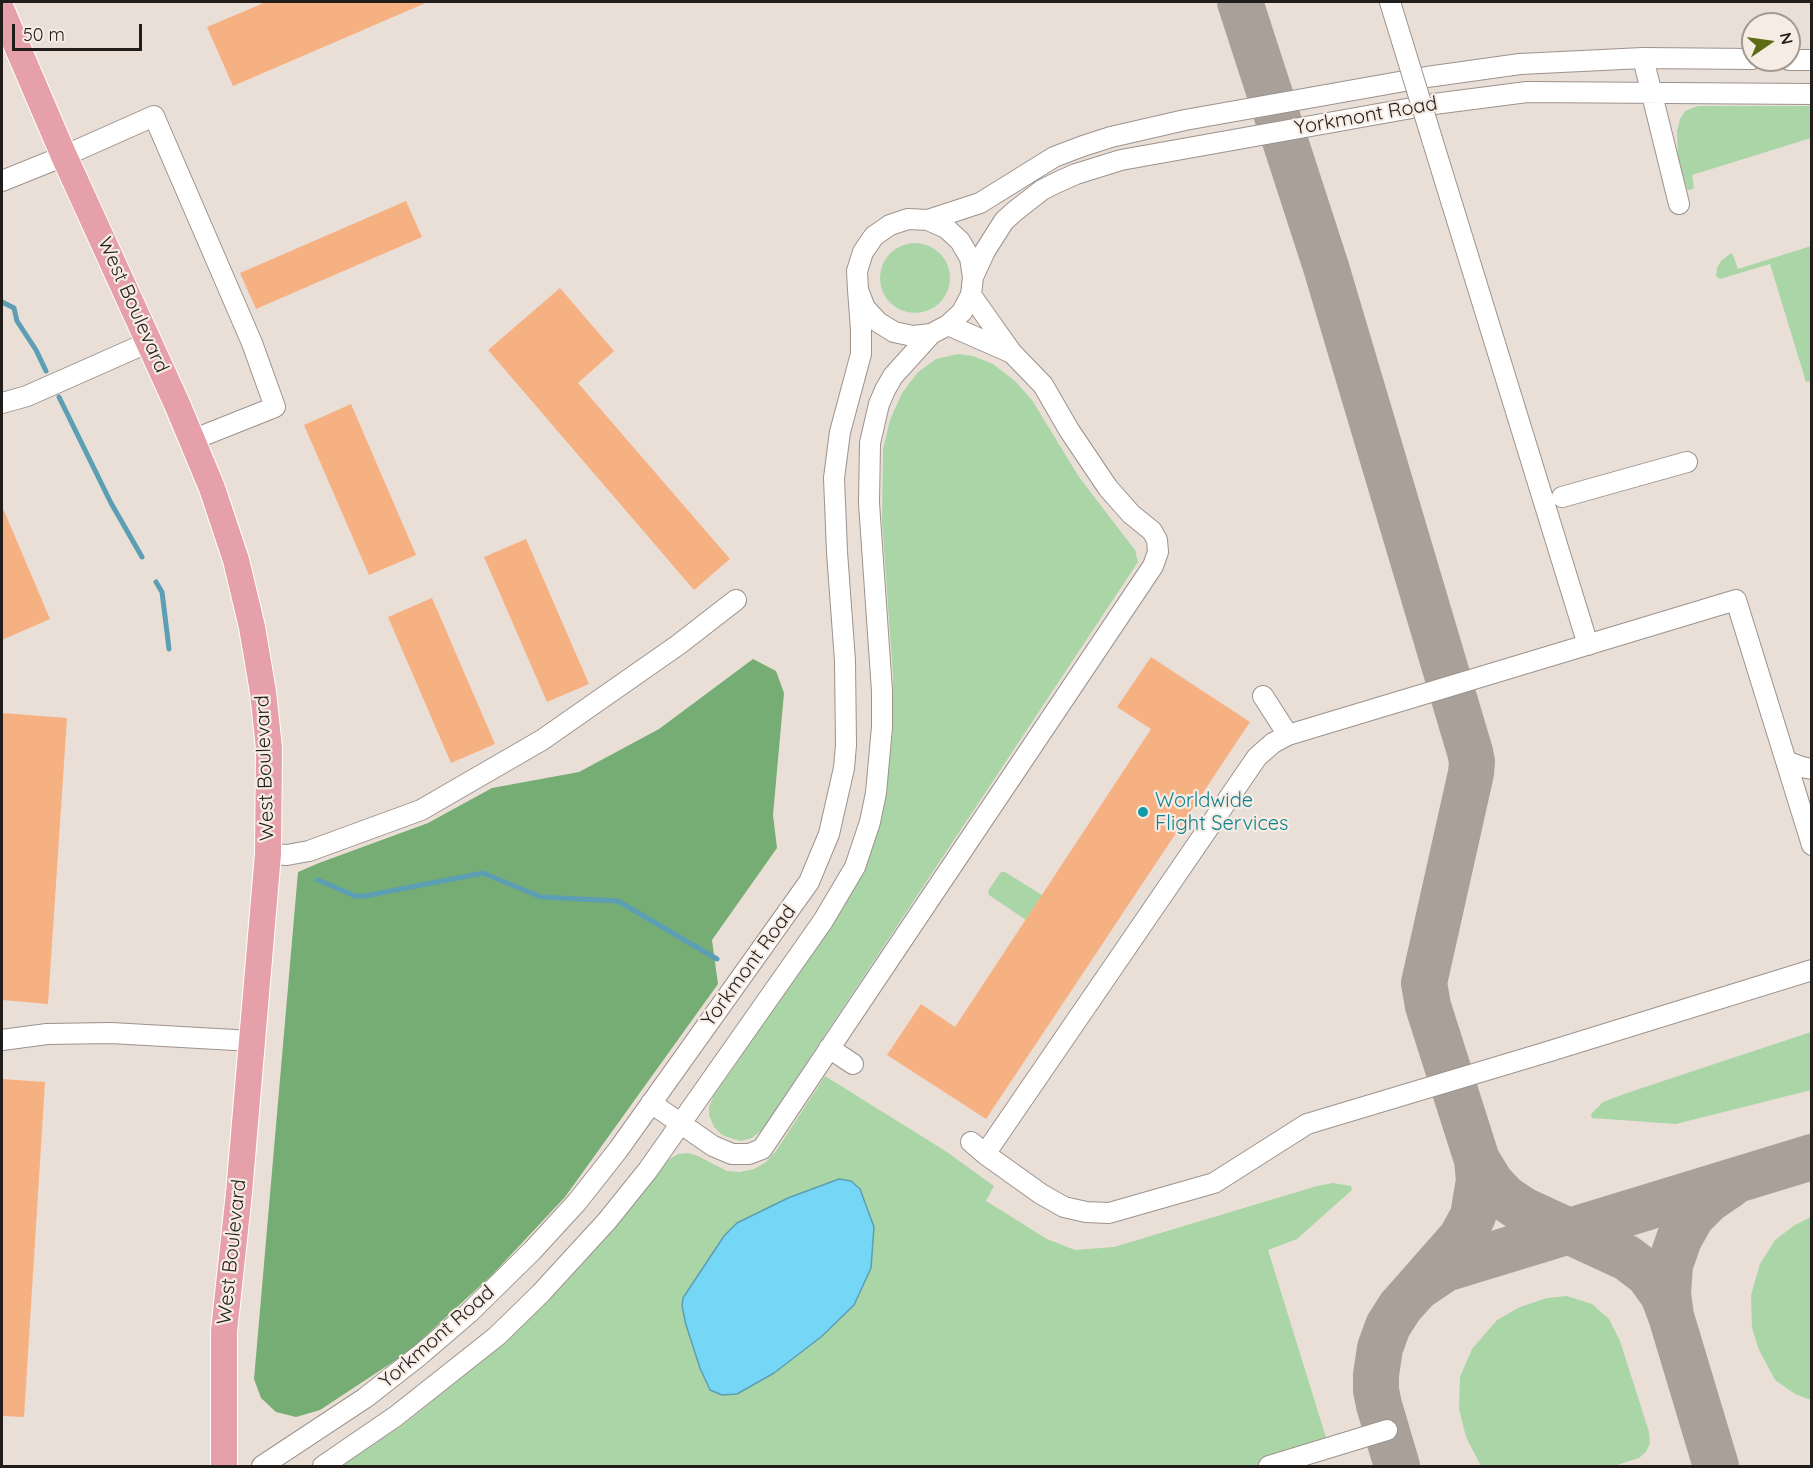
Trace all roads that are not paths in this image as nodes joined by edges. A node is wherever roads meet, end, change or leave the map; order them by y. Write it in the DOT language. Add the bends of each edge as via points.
graph roads {
  1 [pos="1390,2"];
  2 [pos="2,11"];
  3 [pos="1643,58"];
  4 [pos="1741,59"];
  5 [pos="1652,93"];
  6 [pos="1812,94"];
  7 [pos="64,156"];
  8 [pos="2,181"];
  9 [pos="1679,204"];
  10 [pos="928,220"];
  11 [pos="972,286"];
  12 [pos="858,290"];
  13 [pos="940,330"];
  14 [pos="149,342"];
  15 [pos="1012,353"];
  16 [pos="2,403"];
  17 [pos="192,440"];
  18 [pos="1687,462"];
  19 [pos="1562,497"];
  20 [pos="736,600"];
  21 [pos="1588,645"];
  22 [pos="1263,696"];
  23 [pos="1288,735"];
  24 [pos="1786,761"];
  25 [pos="1812,769"];
  26 [pos="1812,845"];
  27 [pos="268,854"];
  28 [pos="1812,970"];
  29 [pos="2,1040"];
  30 [pos="252,1041"];
  31 [pos="829,1048"];
  32 [pos="853,1064"];
  33 [pos="651,1103"];
  34 [pos="680,1124"];
  35 [pos="1387,1430"];
  36 [pos="224,1467"];
  37 [pos="261,1467"];
  38 [pos="323,1467"];
  39 [pos="1269,1467"];
  1 -- 21 [label="street, bridge"];
  2 -- 7 [label="main road, West Boulevard"];
  3 -- 4 [label="street, Yorkmont Road"];
  3 -- 5 [label="street"];
  3 -- 10 [label="street, Yorkmont Road" via="1520,63 1122,134 1054,158 980,203"];
  5 -- 6 [label="street, Yorkmont Road"];
  5 -- 9 [label="street"];
  5 -- 11 [label="street, Yorkmont Road" via="1527,92 1426,105 1121,160 1042,190 1004,221"];
  7 -- 8 [label="street"];
  7 -- 14 [label="main road, West Boulevard"];
  7 -- 17 [label="street" via="154,116 252,343 275,407"];
  10 -- 11 [label="street" via="946,228 960,241 970,258"];
  10 -- 12 [label="street, Yorkmont Road" via="908,219 874,236 862,252"];
  11 -- 13 [label="street, Yorkmont Road" via="962,312"];
  11 -- 15 [label="street"];
  12 -- 13 [label="street" via="865,308 894,332 913,336"];
  12 -- 33 [label="street, Yorkmont Road" via="861,354 840,432 834,478 846,723 843,768 829,834 809,882"];
  13 -- 15 [label="street"];
  13 -- 34 [label="street, Yorkmont Road" via="893,376 879,404 870,443 869,503 882,727 876,793 863,846 841,893"];
  14 -- 16 [label="street" via="27,396"];
  14 -- 17 [label="main road, West Boulevard"];
  15 -- 31 [label="street" via="1043,386 1102,480 1131,514 1152,531 1158,552 1153,566"];
  17 -- 27 [label="main road, West Boulevard" via="236,560 252,627 269,748"];
  18 -- 19 [label="street"];
  20 -- 27 [label="street" via="542,740 421,810 309,851"];
  21 -- 23 [label="street"];
  21 -- 24 [label="street" via="1736,600"];
  22 -- 23 [label="street"];
  23 -- 28 [label="street" via="1257,758 978,1148 1064,1207 1109,1213 1214,1183 1307,1124"];
  24 -- 25 [label="street"];
  24 -- 26 [label="street"];
  27 -- 30 [label="main road, West Boulevard"];
  29 -- 30 [label="street" via="47,1034 111,1033"];
  30 -- 36 [label="main road, West Boulevard" via="224,1331"];
  31 -- 32 [label="street"];
  31 -- 34 [label="street" via="762,1149 732,1154"];
  33 -- 34 [label="street"];
  33 -- 37 [label="street, Yorkmont Road" via="577,1202 469,1313 365,1398"];
  34 -- 38 [label="street, Yorkmont Road" via="607,1221 497,1336 396,1416"];
  35 -- 39 [label="street"];
}
